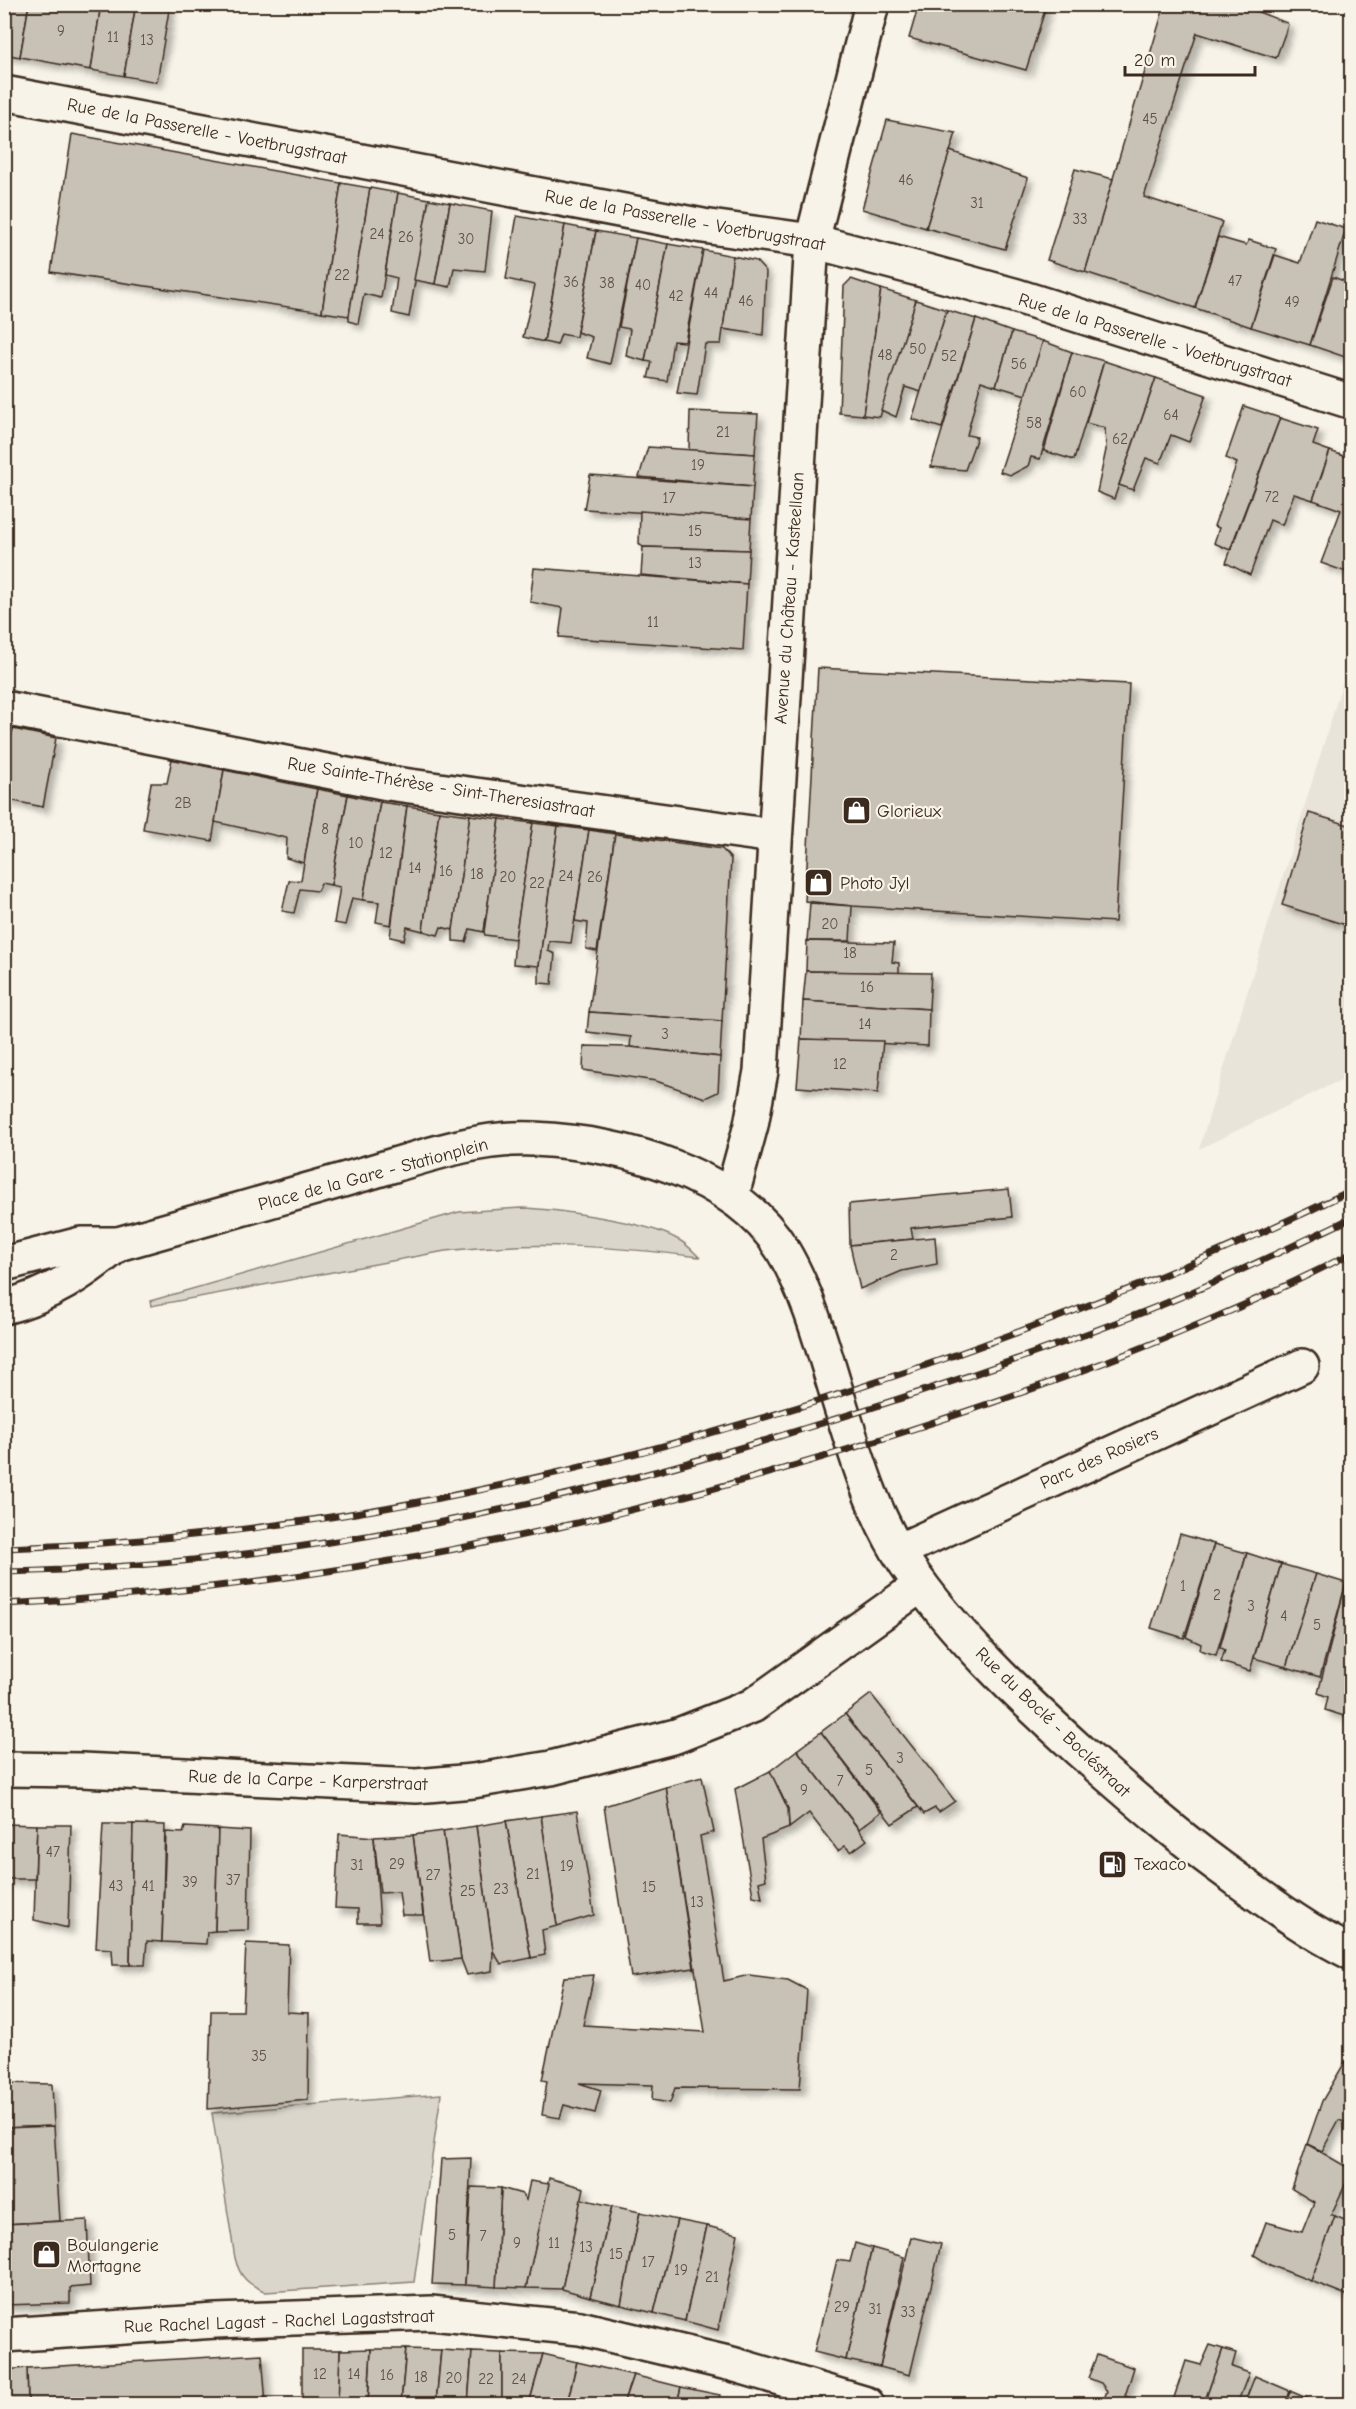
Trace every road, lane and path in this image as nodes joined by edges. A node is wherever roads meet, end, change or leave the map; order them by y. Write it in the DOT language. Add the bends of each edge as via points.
graph roads {
  1 [pos="872,4"];
  2 [pos="4,93"];
  3 [pos="812,240"];
  4 [pos="1352,402"];
  5 [pos="4,708"];
  6 [pos="774,836"];
  7 [pos="732,1196"];
  8 [pos="118,1244"];
  9 [pos="4,1264"];
  10 [pos="4,1307"];
  11 [pos="1302,1366"];
  12 [pos="898,1551"];
  13 [pos="921,1585"];
  14 [pos="4,1769"];
  15 [pos="1352,1953"];
  16 [pos="4,2335"];
  17 [pos="867,2404"];
  1 -- 3 [label="street, Avenue du Château - Kasteellaan"];
  2 -- 3 [label="street, Rue de la Passerelle - Voetbrugstraat" via="692,224"];
  3 -- 4 [label="street, Rue de la Passerelle - Voetbrugstraat" via="1017,296"];
  3 -- 6 [label="street, Avenue du Château - Kasteellaan"];
  5 -- 6 [label="street, Rue Sainte-Thérèse - Sint-Theresiastraat" via="388,783"];
  6 -- 7 [label="street, Avenue du Château - Kasteellaan" via="761,1071"];
  7 -- 8 [label="street, Place de la Gare - Stationplein" via="696,1176 641,1157 561,1141 506,1140 439,1153"];
  7 -- 12 [label="street, Rue du Boclé - Bocléstraat" via="758,1218 789,1262 870,1496"];
  8 -- 9 [label="street, Place de la Gare - Stationplein" via="81,1244"];
  8 -- 10 [label="street, Place de la Gare - Stationplein" via="59,1287"];
  11 -- 12 [label="street, Parc des Rosiers"];
  12 -- 13 [label="street, Rue du Boclé - Bocléstraat"];
  13 -- 14 [label="street, Rue de la Carpe - Karperstraat" via="752,1706 676,1736 551,1768 416,1786"];
  13 -- 15 [label="street, Rue du Boclé - Bocléstraat" via="1017,1692 1161,1823 1287,1917"];
  16 -- 17 [label="street, Rue Rachel Lagast - Rachel Lagaststraat" via="216,2321 431,2313 580,2328 732,2364"];
}
